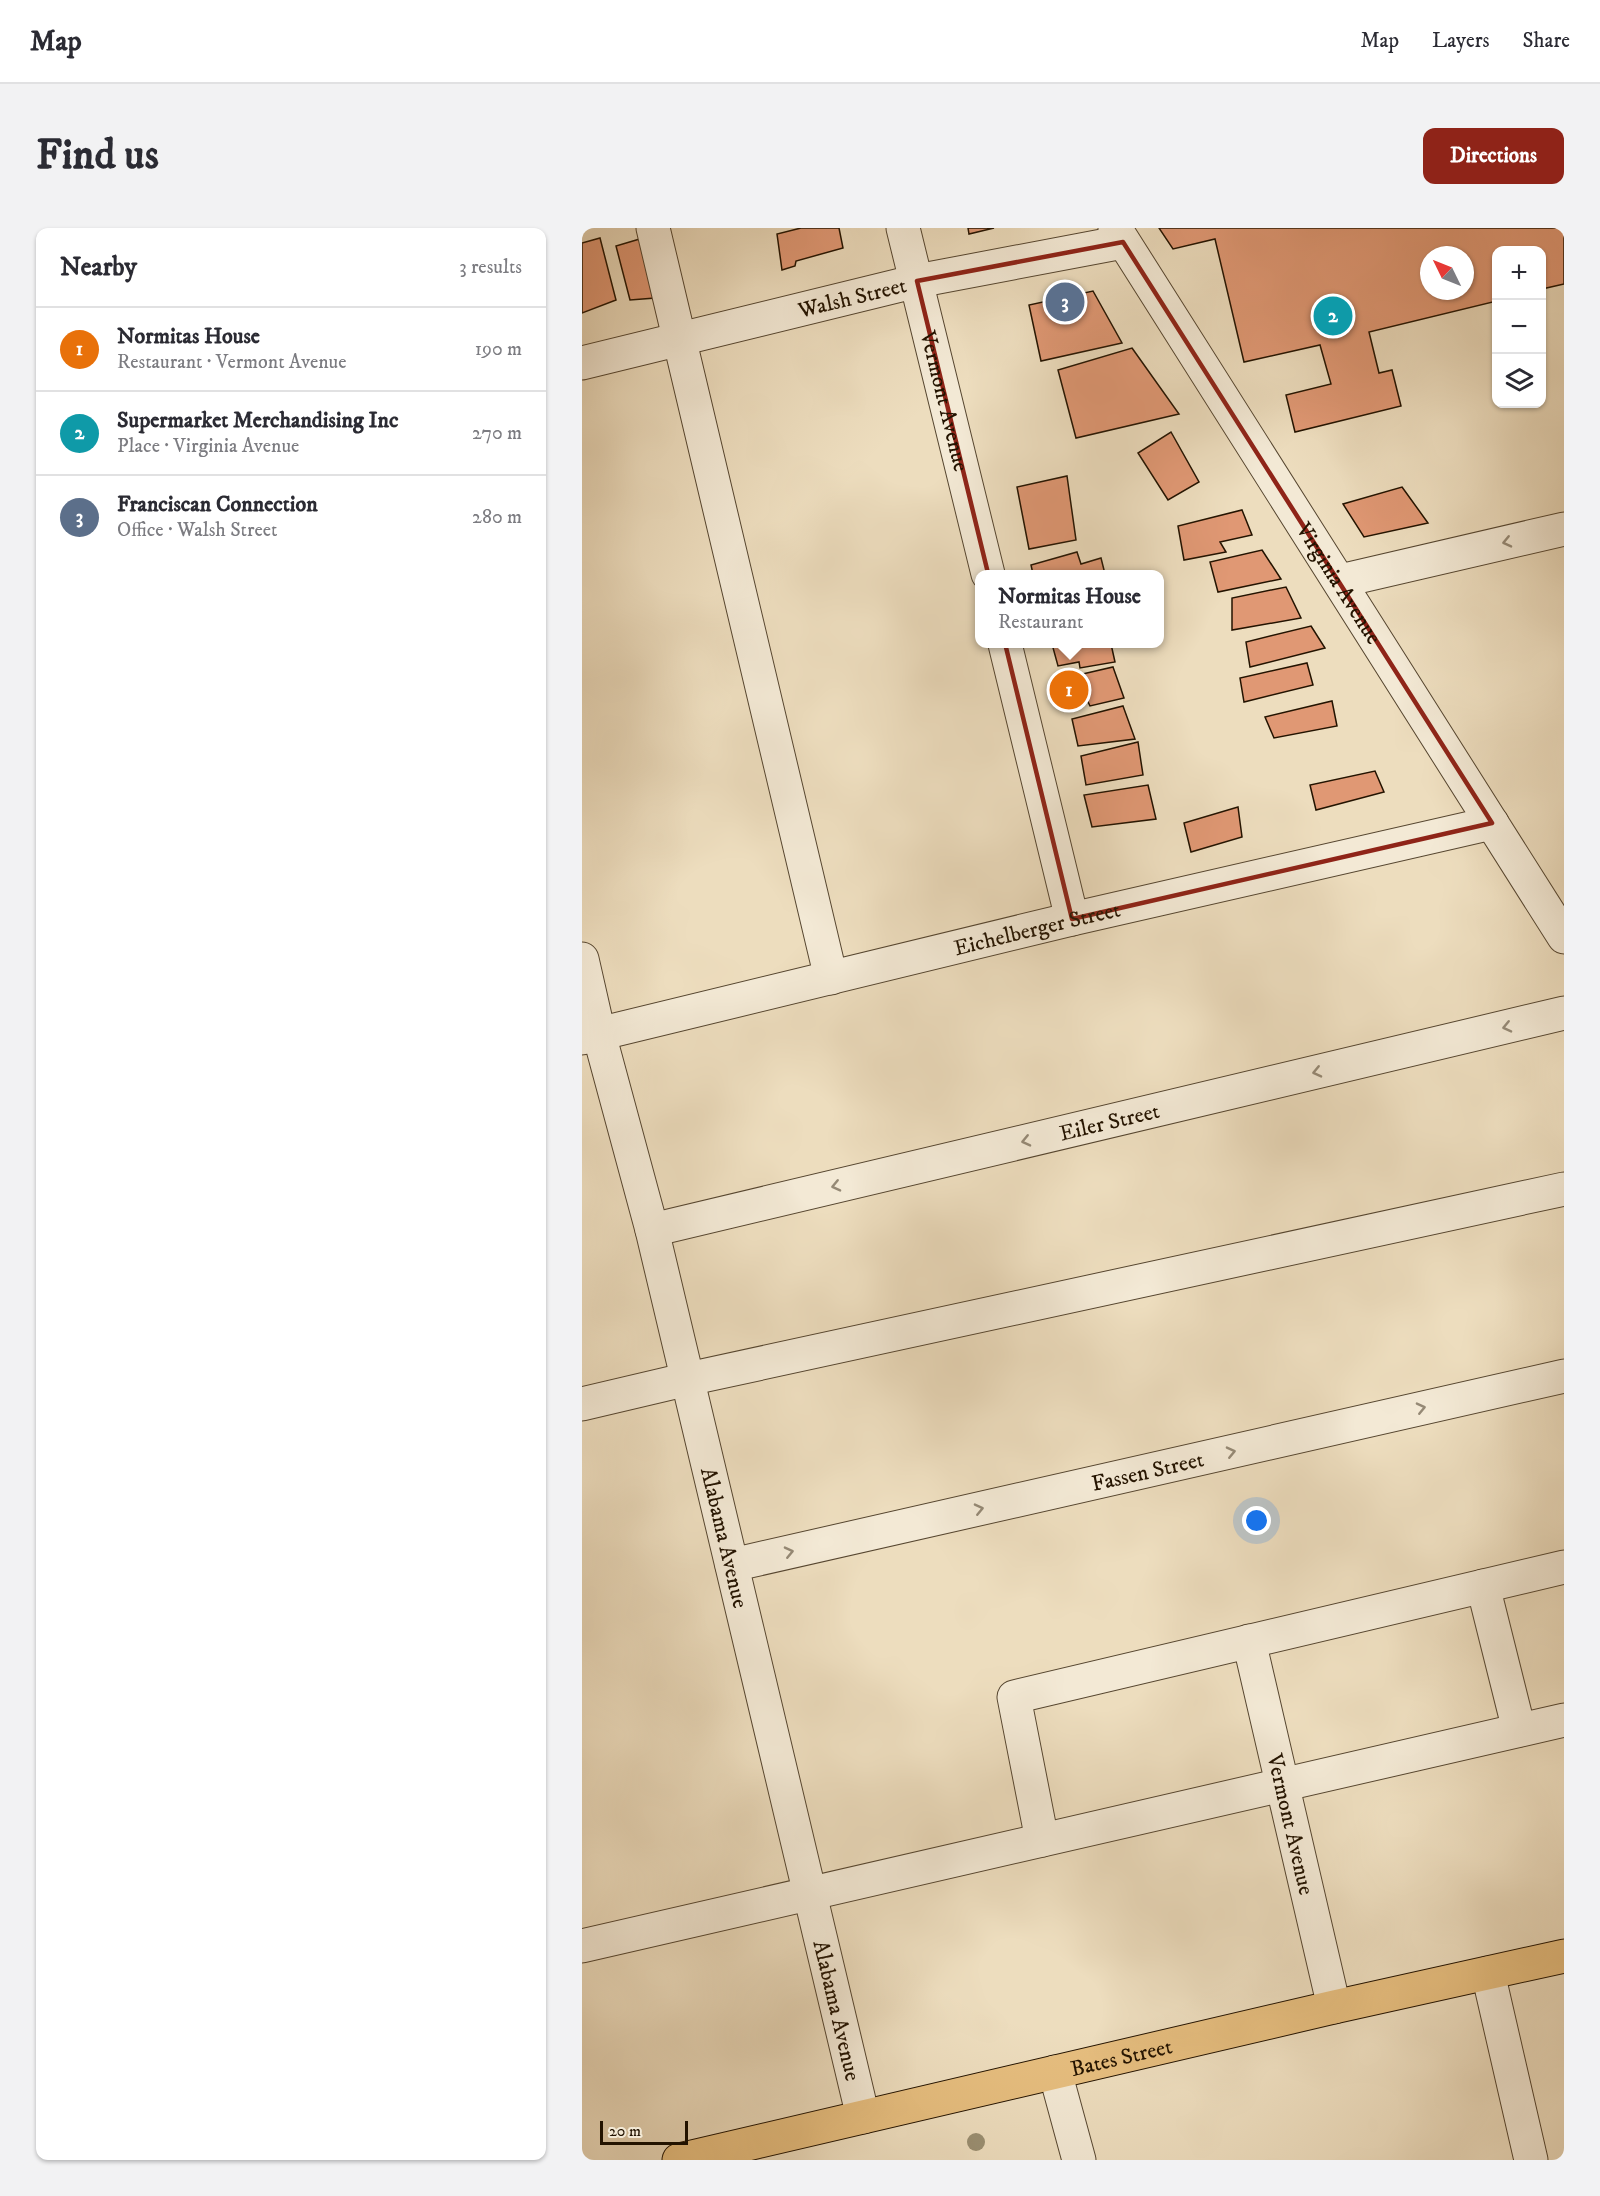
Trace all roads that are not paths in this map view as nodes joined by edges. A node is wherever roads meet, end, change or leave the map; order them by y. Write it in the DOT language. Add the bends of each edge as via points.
graph roads {
  1 [pos="653,228"];
  2 [pos="903,228"];
  3 [pos="1119,235"];
  4 [pos="917,281"];
  5 [pos="680,340"];
  6 [pos="582,363"];
  7 [pos="1564,529"];
  8 [pos="987,570"];
  9 [pos="1340,581"];
  10 [pos="1006,648"];
  11 [pos="1492,823"];
  12 [pos="1072,920"];
  13 [pos="1564,937"];
  14 [pos="582,959"];
  15 [pos="831,978"];
  16 [pos="1564,1013"];
  17 [pos="591,1036"];
  18 [pos="1564,1189"];
  19 [pos="652,1230"];
  20 [pos="1564,1376"];
  21 [pos="688,1379"];
  22 [pos="582,1404"];
  23 [pos="732,1564"];
  24 [pos="1564,1567"];
  25 [pos="1483,1586"];
  26 [pos="1250,1641"];
  27 [pos="1564,1720"];
  28 [pos="1519,1730"];
  29 [pos="1283,1785"];
  30 [pos="1042,1840"];
  31 [pos="810,1893"];
  32 [pos="582,1946"];
  33 [pos="1564,1956"];
  34 [pos="1488,1973"];
  35 [pos="1334,2007"];
  36 [pos="1055,2072"];
  37 [pos="862,2117"];
  38 [pos="696,2158"];
  39 [pos="1079,2160"];
  40 [pos="1531,2160"];
  1 -- 5 [label="street"];
  2 -- 4 [label="street, Vermont Avenue"];
  3 -- 4 [label="street, Walsh Street"];
  3 -- 9 [label="street, Virginia Avenue"];
  4 -- 5 [label="street, Walsh Street"];
  4 -- 8 [label="street, Vermont Avenue"];
  5 -- 6 [label="street, Walsh Street"];
  5 -- 15 [label="street"];
  7 -- 9 [label="street, one-way"];
  9 -- 11 [label="street, Virginia Avenue"];
  10 -- 12 [label="street"];
  11 -- 12 [label="street, Eichelberger Street"];
  11 -- 13 [label="street, Virginia Avenue"];
  12 -- 15 [label="street, Eichelberger Street"];
  14 -- 17 [label="street, Alabama Avenue"];
  15 -- 17 [label="street, Eichelberger Street"];
  16 -- 19 [label="street, Eiler Street, one-way"];
  17 -- 19 [label="street, Alabama Avenue"];
  18 -- 21 [label="street"];
  19 -- 21 [label="street, Alabama Avenue"];
  23 -- 20 [label="street, Fassen Street, one-way"];
  21 -- 22 [label="street"];
  21 -- 23 [label="street, Alabama Avenue"];
  23 -- 31 [label="street, Alabama Avenue"];
  24 -- 25 [label="street"];
  25 -- 26 [label="street"];
  25 -- 28 [label="street"];
  26 -- 29 [label="street, Vermont Avenue"];
  26 -- 30 [label="street" via="1014,1697"];
  27 -- 28 [label="street"];
  28 -- 29 [label="street"];
  29 -- 30 [label="street"];
  29 -- 35 [label="street, Vermont Avenue"];
  30 -- 31 [label="street"];
  31 -- 32 [label="street"];
  31 -- 37 [label="street, Alabama Avenue"];
  33 -- 34 [label="main road, Bates Street"];
  34 -- 35 [label="main road, Bates Street"];
  34 -- 40 [label="street"];
  35 -- 36 [label="main road, Bates Street"];
  36 -- 37 [label="main road, Bates Street"];
  36 -- 39 [label="street"];
  37 -- 38 [label="main road, Bates Street"];
}
